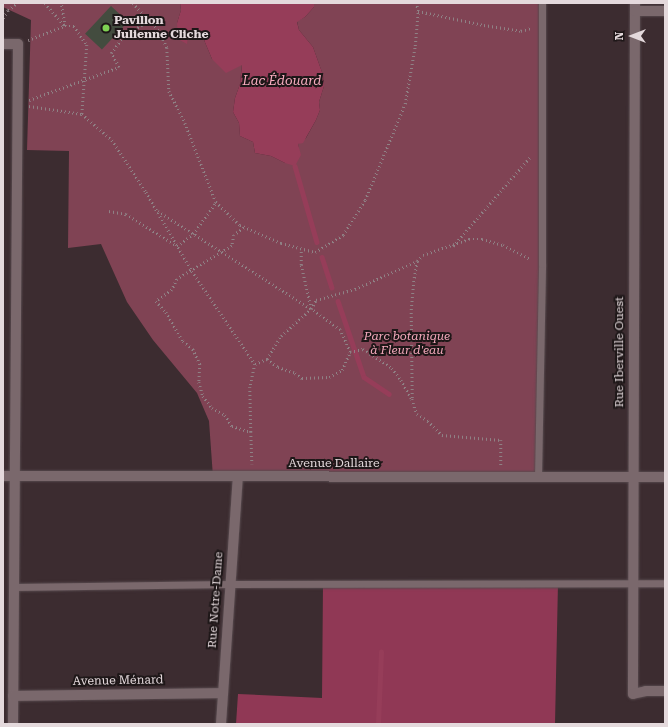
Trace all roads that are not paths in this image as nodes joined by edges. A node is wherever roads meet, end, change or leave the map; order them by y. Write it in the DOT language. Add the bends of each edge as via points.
graph roads {
  1 [pos="542,3"];
  2 [pos="635,7"];
  3 [pos="665,11"];
  4 [pos="3,44"];
  5 [pos="3,476"];
  6 [pos="633,476"];
  7 [pos="665,476"];
  8 [pos="15,477"];
  9 [pos="238,477"];
  10 [pos="538,477"];
  11 [pos="634,583"];
  12 [pos="665,583"];
  13 [pos="230,584"];
  14 [pos="14,587"];
  15 [pos="665,691"];
  16 [pos="223,693"];
  17 [pos="14,696"];
  18 [pos="13,724"];
  19 [pos="221,724"];
  1 -- 10 [label="lane" via="542,264"];
  2 -- 3 [label="street"];
  2 -- 6 [label="street, Rue Iberville Ouest"];
  4 -- 8 [label="street" via="18,44"];
  5 -- 8 [label="street, Avenue Dallaire"];
  6 -- 7 [label="street, Avenue Dallaire"];
  6 -- 10 [label="street, Avenue Dallaire"];
  6 -- 11 [label="street, Rue Iberville Ouest"];
  8 -- 9 [label="street, Avenue Dallaire"];
  8 -- 14 [label="street"];
  9 -- 10 [label="street, Avenue Dallaire"];
  9 -- 13 [label="street, Rue Notre-Dame"];
  11 -- 12 [label="lane"];
  11 -- 13 [label="lane"];
  11 -- 15 [label="street, Rue Iberville Ouest" via="633,694"];
  13 -- 14 [label="lane"];
  13 -- 16 [label="street, Rue Notre-Dame"];
  14 -- 17 [label="street"];
  16 -- 17 [label="street, Avenue Ménard"];
  16 -- 19 [label="street, Rue Notre-Dame"];
  17 -- 18 [label="street"];
}
